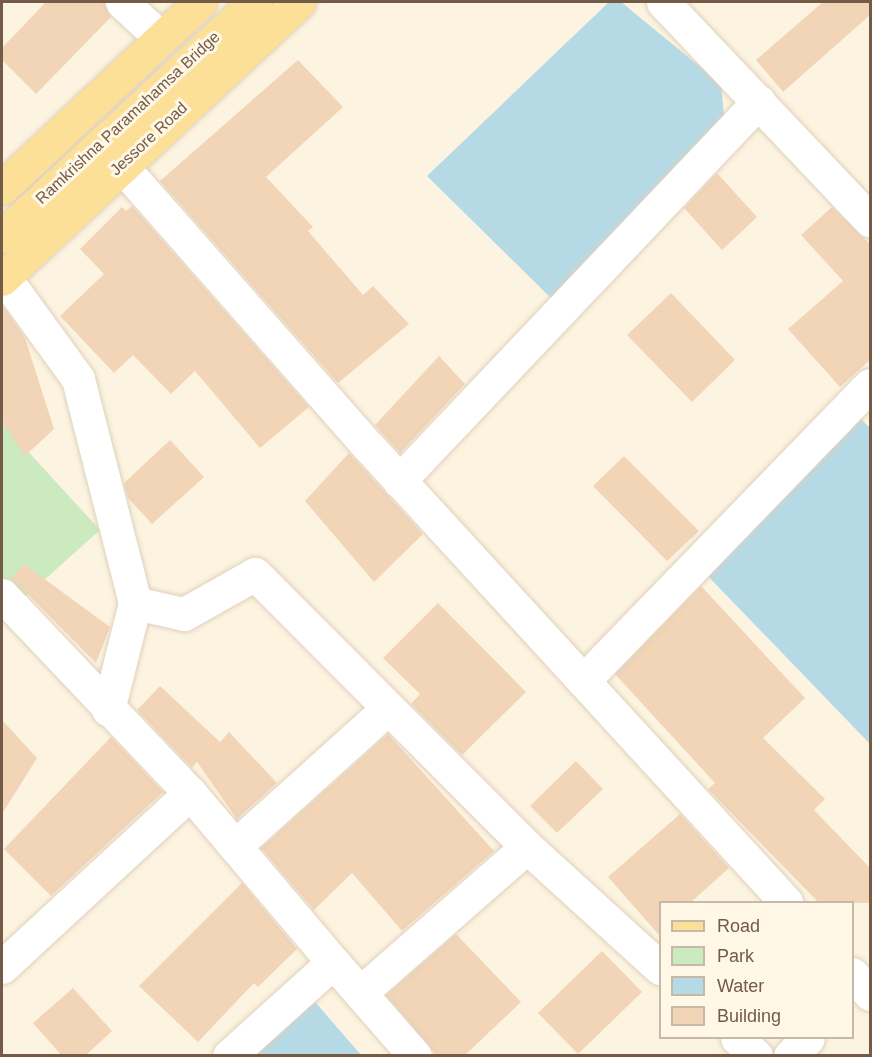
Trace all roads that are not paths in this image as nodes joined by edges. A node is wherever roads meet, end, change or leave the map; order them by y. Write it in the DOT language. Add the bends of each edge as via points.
graph roads {
  1 [pos="122,2"];
  2 [pos="200,2"];
  3 [pos="255,2"];
  4 [pos="299,2"];
  5 [pos="663,2"];
  6 [pos="161,38"];
  7 [pos="759,101"];
  8 [pos="120,164"];
  9 [pos="2,188"];
  10 [pos="870,220"];
  11 [pos="2,236"];
  12 [pos="2,278"];
  13 [pos="870,385"];
  14 [pos="399,481"];
  15 [pos="2,596"];
  16 [pos="135,603"];
  17 [pos="583,681"];
  18 [pos="387,709"];
  19 [pos="108,710"];
  20 [pos="190,793"];
  21 [pos="235,846"];
  22 [pos="527,847"];
  23 [pos="784,901"];
  24 [pos="333,962"];
  25 [pos="2,967"];
  26 [pos="659,967"];
  27 [pos="360,993"];
  28 [pos="737,1039"];
  29 [pos="807,1039"];
  30 [pos="229,1056"];
  31 [pos="415,1056"];
  32 [pos="756,1056"];
  33 [pos="790,1056"];
  1 -- 6 [label="street"];
  2 -- 6 [label="main road"];
  3 -- 11 [label="main road, Ramkrishna Paramahamsa Bridge"];
  4 -- 8 [label="main road, Jessore Road"];
  5 -- 7 [label="street"];
  6 -- 9 [label="main road"];
  7 -- 10 [label="street"];
  7 -- 14 [label="street"];
  8 -- 12 [label="main road, Jessore Road"];
  8 -- 14 [label="street"];
  12 -- 16 [label="street" via="78,379"];
  13 -- 17 [label="street"];
  14 -- 17 [label="street"];
  15 -- 19 [label="street"];
  16 -- 18 [label="street" via="184,614 255,574"];
  16 -- 19 [label="street"];
  17 -- 23 [label="street"];
  18 -- 21 [label="street"];
  18 -- 22 [label="street"];
  19 -- 20 [label="street"];
  20 -- 21 [label="street"];
  20 -- 25 [label="street"];
  21 -- 24 [label="street"];
  22 -- 26 [label="street"];
  22 -- 27 [label="street"];
  24 -- 27 [label="street"];
  24 -- 30 [label="street"];
  27 -- 31 [label="street"];
  28 -- 32 [label="street"];
  29 -- 33 [label="street"];
}
